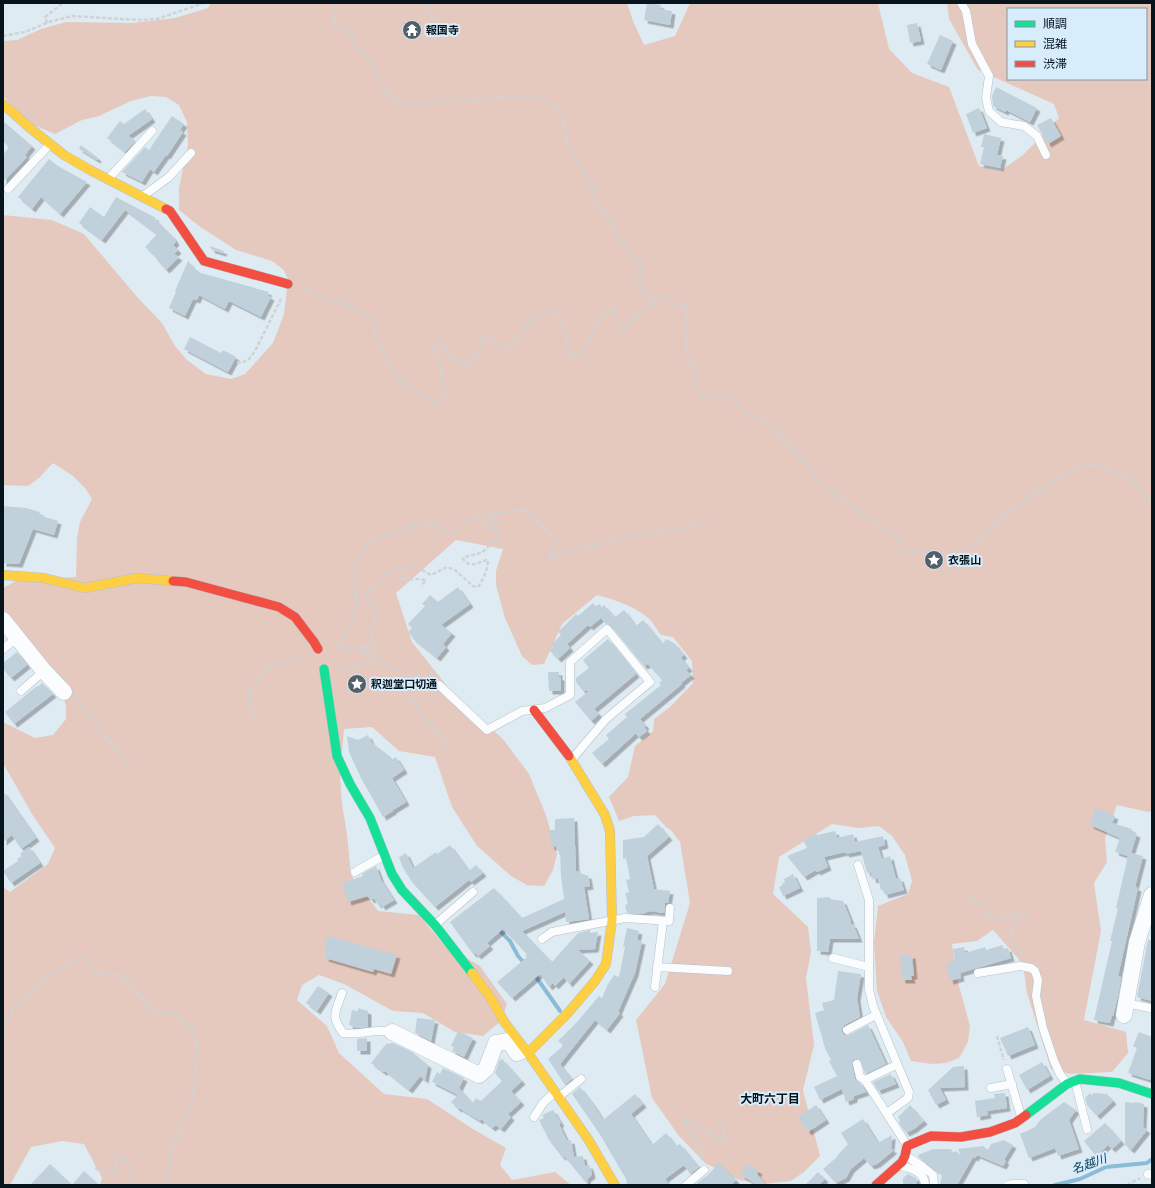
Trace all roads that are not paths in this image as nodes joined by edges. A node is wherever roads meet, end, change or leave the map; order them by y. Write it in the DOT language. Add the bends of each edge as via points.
graph roads {
  1 [pos="960,3"];
  2 [pos="3,104"];
  3 [pos="152,131"];
  4 [pos="140,138"];
  5 [pos="50,144"];
  6 [pos="191,152"];
  7 [pos="1046,155"];
  8 [pos="107,177"];
  9 [pos="8,189"];
  10 [pos="143,196"];
  11 [pos="288,284"];
  12 [pos="3,575"];
  13 [pos="3,620"];
  14 [pos="17,638"];
  15 [pos="3,649"];
  16 [pos="318,649"];
  17 [pos="324,669"];
  18 [pos="44,671"];
  19 [pos="439,685"];
  20 [pos="21,691"];
  21 [pos="64,692"];
  22 [pos="534,710"];
  23 [pos="572,759"];
  24 [pos="385,856"];
  25 [pos="858,865"];
  26 [pos="355,872"];
  27 [pos="473,892"];
  28 [pos="1152,895"];
  29 [pos="670,908"];
  30 [pos="612,920"];
  31 [pos="663,921"];
  32 [pos="435,925"];
  33 [pos="542,939"];
  34 [pos="833,958"];
  35 [pos="869,967"];
  36 [pos="657,968"];
  37 [pos="728,971"];
  38 [pos="978,973"];
  39 [pos="655,988"];
  40 [pos="342,993"];
  41 [pos="1150,1008"];
  42 [pos="1125,1009"];
  43 [pos="876,1015"];
  44 [pos="847,1030"];
  45 [pos="392,1032"];
  46 [pos="526,1051"];
  47 [pos="857,1064"];
  48 [pos="896,1064"];
  49 [pos="1007,1069"];
  50 [pos="581,1079"];
  51 [pos="865,1080"];
  52 [pos="1071,1083"];
  53 [pos="1012,1084"];
  54 [pos="991,1088"];
  55 [pos="1152,1094"];
  56 [pos="557,1095"];
  57 [pos="887,1113"];
  58 [pos="534,1117"];
  59 [pos="1022,1118"];
  60 [pos="1087,1129"];
  61 [pos="907,1146"];
  62 [pos="905,1156"];
  63 [pos="898,1165"];
  64 [pos="704,1170"];
  65 [pos="1024,1184"];
  66 [pos="615,1185"];
  67 [pos="686,1185"];
  68 [pos="876,1185"];
  69 [pos="925,1185"];
  70 [pos="934,1185"];
  71 [pos="1008,1185"];
  1 -- 7 [label="lane" via="966,11 972,44 989,76 986,98 989,111 1001,122 1024,126 1037,136"];
  2 -- 5 [label="street"];
  3 -- 8 [label="lane"];
  4 -- 8 [label="lane"];
  5 -- 8 [label="street" via="70,159"];
  5 -- 9 [label="lane"];
  6 -- 10 [label="lane" via="169,177"];
  8 -- 10 [label="street"];
  10 -- 11 [label="street" via="170,211 204,261"];
  12 -- 16 [label="street" via="44,578 85,588 137,578 186,582 279,607 295,617"];
  13 -- 14 [label="street"];
  14 -- 15 [label="lane"];
  14 -- 18 [label="street"];
  17 -- 24 [label="street" via="337,756 370,818"];
  18 -- 20 [label="lane"];
  18 -- 21 [label="street"];
  19 -- 22 [label="lane" via="487,730 522,711"];
  22 -- 23 [label="street"];
  22 -- 23 [label="lane" via="545,708 570,695 570,662 607,630 650,682 606,719"];
  23 -- 30 [label="street" via="605,815 610,831"];
  24 -- 26 [label="lane"];
  24 -- 32 [label="street" via="402,890"];
  25 -- 35 [label="lane" via="870,900"];
  27 -- 32 [label="lane"];
  28 -- 42 [label="street" via="1137,942"];
  29 -- 31 [label="lane" via="668,921"];
  30 -- 31 [label="lane" via="625,918"];
  30 -- 33 [label="lane" via="552,932"];
  30 -- 46 [label="street" via="606,964 595,981 567,1014"];
  31 -- 36 [label="lane"];
  32 -- 46 [label="street" via="490,997"];
  34 -- 35 [label="lane"];
  35 -- 43 [label="lane" via="869,989"];
  36 -- 37 [label="lane"];
  36 -- 39 [label="lane"];
  38 -- 52 [label="lane" via="1020,966 1035,971 1038,980 1036,996 1047,1039 1060,1074"];
  40 -- 45 [label="lane" via="334,1014 343,1034 384,1030"];
  41 -- 42 [label="lane"];
  43 -- 44 [label="lane"];
  43 -- 48 [label="lane"];
  45 -- 46 [label="street" via="479,1075 486,1069 496,1043 509,1041 518,1053"];
  46 -- 56 [label="street"];
  47 -- 51 [label="lane" via="860,1077"];
  48 -- 51 [label="lane"];
  48 -- 57 [label="lane" via="909,1092 908,1098"];
  49 -- 53 [label="lane"];
  50 -- 56 [label="lane"];
  51 -- 57 [label="lane"];
  52 -- 55 [label="street" via="1080,1079 1119,1083"];
  52 -- 59 [label="street"];
  52 -- 60 [label="lane"];
  53 -- 54 [label="lane"];
  53 -- 59 [label="lane"];
  56 -- 58 [label="lane" via="543,1103"];
  56 -- 66 [label="street" via="588,1139"];
  57 -- 61 [label="lane"];
  59 -- 61 [label="street" via="990,1132 961,1137 931,1136"];
  61 -- 62 [label="street"];
  62 -- 63 [label="street"];
  62 -- 70 [label="lane" via="933,1175"];
  63 -- 68 [label="street"];
  63 -- 69 [label="lane" via="912,1168 919,1173"];
  64 -- 67 [label="lane"];
  65 -- 71 [label="lane"];
}
